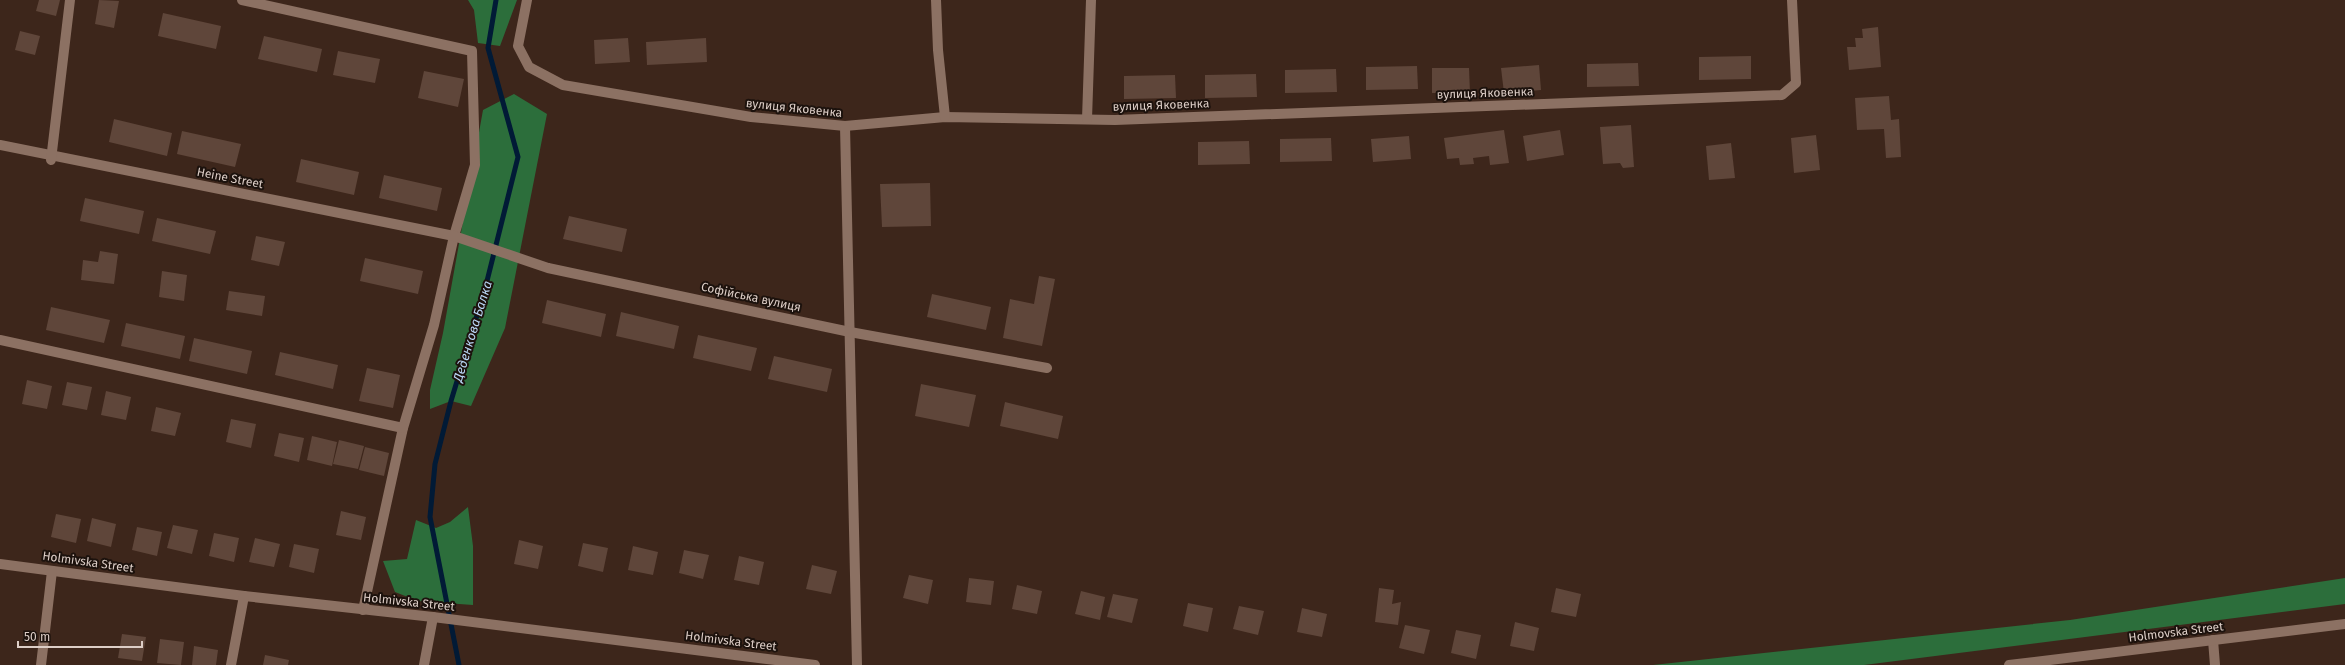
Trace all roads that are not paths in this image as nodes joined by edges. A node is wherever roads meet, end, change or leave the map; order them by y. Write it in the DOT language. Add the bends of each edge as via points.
graph roads {
  1 [pos="70,0"];
  2 [pos="242,0"];
  3 [pos="527,0"];
  4 [pos="936,0"];
  5 [pos="1091,0"];
  6 [pos="1792,0"];
  7 [pos="945,117"];
  8 [pos="1087,119"];
  9 [pos="845,126"];
  10 [pos="0,145"];
  11 [pos="51,158"];
  12 [pos="454,236"];
  13 [pos="850,332"];
  14 [pos="0,340"];
  15 [pos="1047,368"];
  16 [pos="403,428"];
  17 [pos="0,564"];
  18 [pos="52,571"];
  19 [pos="244,596"];
  20 [pos="363,610"];
  21 [pos="433,617"];
  22 [pos="2345,624"];
  23 [pos="2213,640"];
  24 [pos="41,665"];
  25 [pos="231,665"];
  26 [pos="424,665"];
  27 [pos="815,665"];
  28 [pos="857,665"];
  29 [pos="2009,665"];
  30 [pos="2215,665"];
  1 -- 11 [label="street"];
  2 -- 12 [label="street" via="472,51 475,165"];
  3 -- 9 [label="street, вулиця Яковенка" via="518,46 529,67 563,85 751,117"];
  4 -- 7 [label="street"];
  5 -- 8 [label="street"];
  6 -- 8 [label="street, вулиця Яковенка" via="1796,83 1782,95"];
  7 -- 8 [label="street, вулиця Яковенка"];
  7 -- 9 [label="street, вулиця Яковенка"];
  9 -- 13 [label="street"];
  10 -- 11 [label="street, Heine Street"];
  11 -- 12 [label="street, Heine Street"];
  12 -- 13 [label="street, Софійська вулиця" via="548,268"];
  12 -- 16 [label="street" via="434,325"];
  13 -- 15 [label="street, Софійська вулиця"];
  13 -- 28 [label="street"];
  14 -- 16 [label="street"];
  16 -- 20 [label="street"];
  17 -- 18 [label="street, Holmivska Street"];
  18 -- 19 [label="street, Holmivska Street"];
  18 -- 24 [label="street"];
  19 -- 20 [label="street, Holmivska Street"];
  19 -- 25 [label="street"];
  20 -- 21 [label="street, Holmivska Street"];
  21 -- 26 [label="street"];
  21 -- 27 [label="street, Holmivska Street"];
  22 -- 23 [label="street, Holmovska Street"];
  23 -- 29 [label="street, Holmovska Street"];
  23 -- 30 [label="street"];
}
